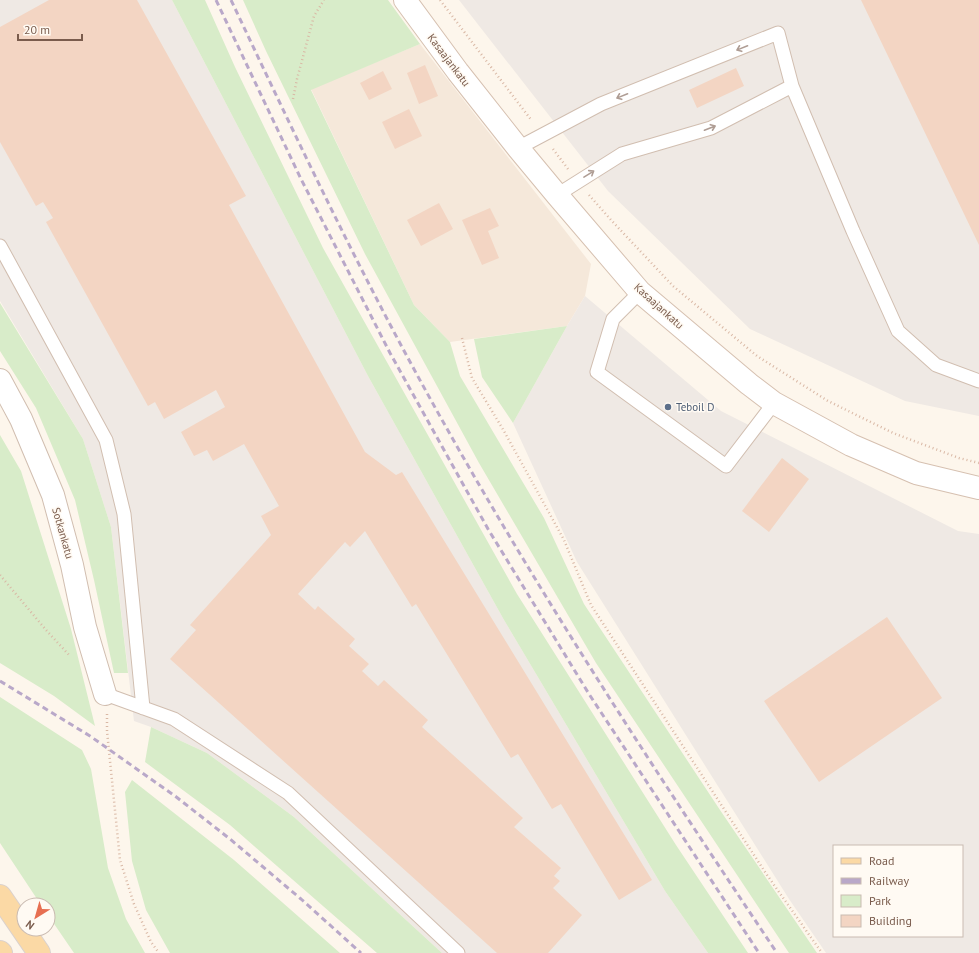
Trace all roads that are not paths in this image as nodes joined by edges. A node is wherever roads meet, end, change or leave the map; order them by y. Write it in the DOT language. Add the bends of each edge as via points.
graph roads {
  1 [pos="405,0"];
  2 [pos="792,86"];
  3 [pos="518,148"];
  4 [pos="557,195"];
  5 [pos="0,246"];
  6 [pos="640,292"];
  7 [pos="0,380"];
  8 [pos="979,380"];
  9 [pos="774,402"];
  10 [pos="979,488"];
  11 [pos="105,694"];
  12 [pos="143,708"];
  13 [pos="0,896"];
  14 [pos="39,953"];
  15 [pos="458,953"];
  1 -- 3 [label="street, Kasaajankatu"];
  2 -- 3 [label="lane, one-way" via="778,33 601,104"];
  4 -- 2 [label="lane, one-way" via="622,154 711,128"];
  2 -- 8 [label="lane" via="898,331 936,365"];
  3 -- 4 [label="street, Kasaajankatu"];
  4 -- 6 [label="street, Kasaajankatu"];
  5 -- 12 [label="lane" via="106,440 124,514"];
  6 -- 9 [label="street, Kasaajankatu"];
  6 -- 9 [label="lane" via="613,319 597,372 726,466"];
  7 -- 11 [label="street, Sotkankatu" via="21,419 52,495 72,565 85,627"];
  9 -- 10 [label="street, Kasaajankatu" via="851,445 916,473"];
  11 -- 12 [label="lane"];
  12 -- 15 [label="lane" via="174,719 288,793"];
  13 -- 14 [label="main road"];
}
